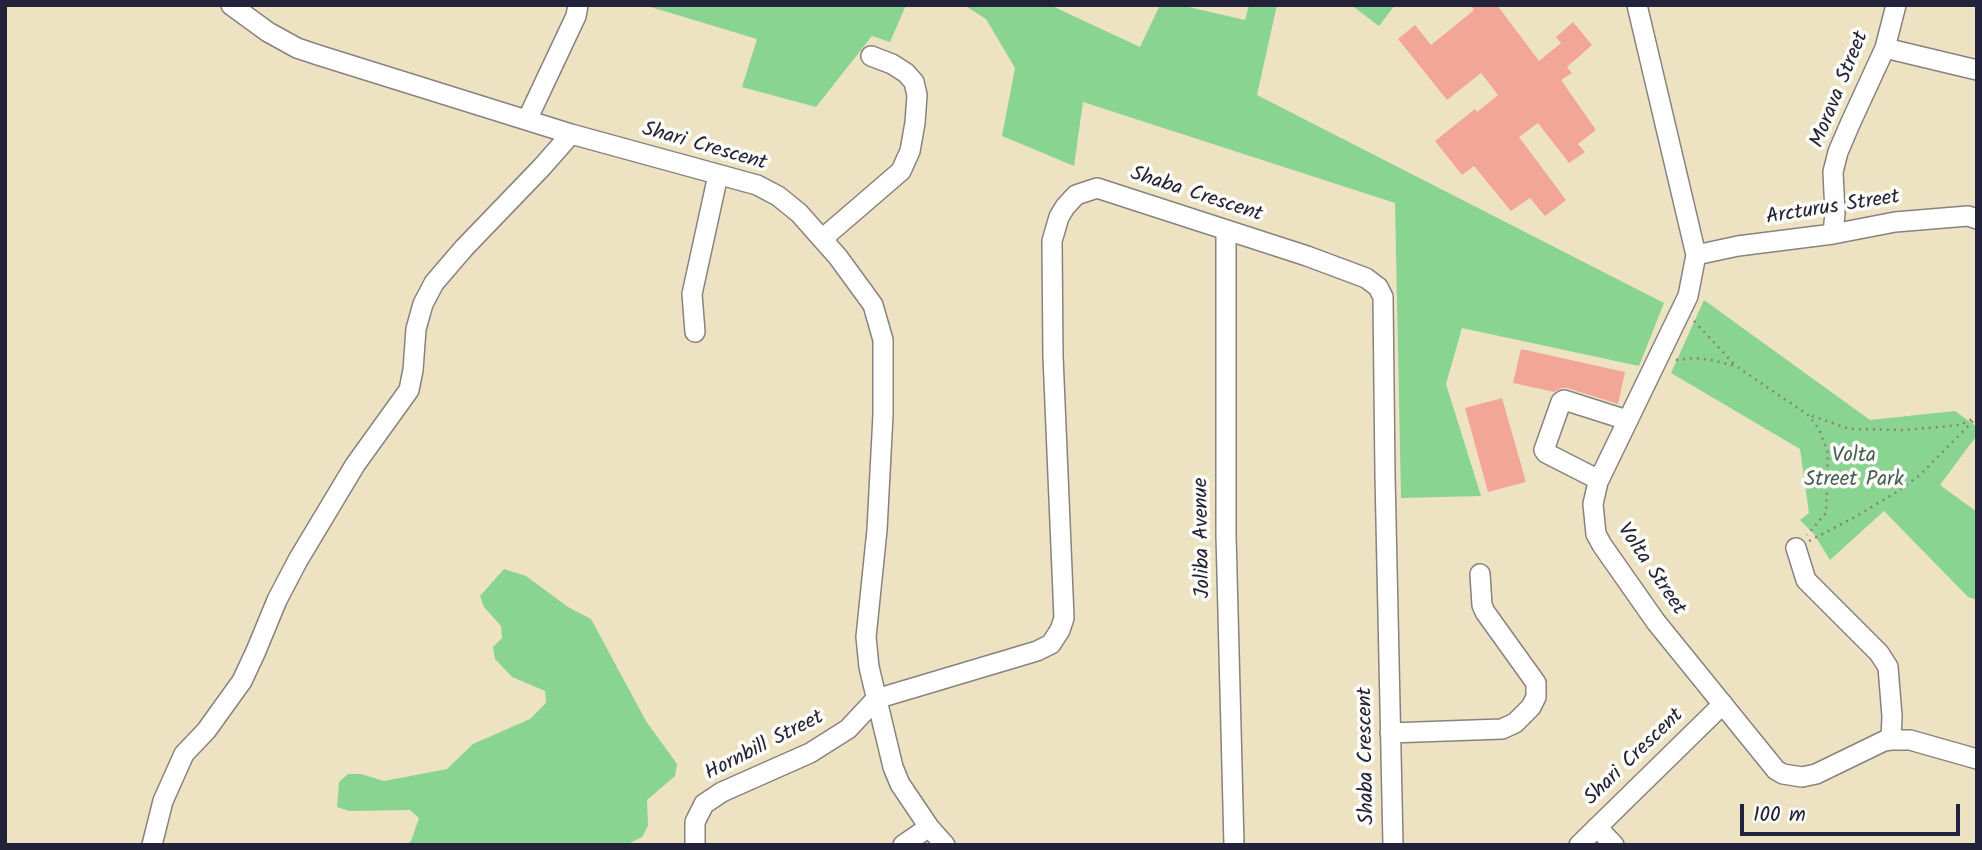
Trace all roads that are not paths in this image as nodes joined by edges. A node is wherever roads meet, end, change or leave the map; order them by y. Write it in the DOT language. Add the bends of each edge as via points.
graph roads {
  1 [pos="231,5"];
  2 [pos="578,5"];
  3 [pos="1637,5"];
  4 [pos="1896,5"];
  5 [pos="1885,48"];
  6 [pos="871,56"];
  7 [pos="1977,70"];
  8 [pos="527,120"];
  9 [pos="571,134"];
  10 [pos="718,175"];
  11 [pos="1977,219"];
  12 [pos="1226,230"];
  13 [pos="1833,234"];
  14 [pos="822,239"];
  15 [pos="1696,255"];
  16 [pos="695,332"];
  17 [pos="1627,420"];
  18 [pos="1599,480"];
  19 [pos="1796,548"];
  20 [pos="1480,574"];
  21 [pos="876,699"];
  22 [pos="1723,704"];
  23 [pos="1390,733"];
  24 [pos="1891,740"];
  25 [pos="1977,759"];
  26 [pos="929,827"];
  27 [pos="1597,827"];
  28 [pos="152,845"];
  29 [pos="695,845"];
  30 [pos="903,845"];
  31 [pos="945,845"];
  32 [pos="1234,845"];
  33 [pos="1393,845"];
  34 [pos="1579,845"];
  35 [pos="1614,845"];
  1 -- 8 [label="street, Shari Crescent" via="297,48"];
  2 -- 8 [label="street"];
  3 -- 15 [label="street, Volta Street"];
  4 -- 5 [label="street, Morava Street"];
  5 -- 7 [label="street"];
  5 -- 13 [label="street, Morava Street" via="1835,162"];
  6 -- 14 [label="street" via="892,64 914,82 915,123 909,151 901,171"];
  8 -- 9 [label="street, Shari Crescent"];
  9 -- 10 [label="street, Shari Crescent"];
  9 -- 28 [label="street" via="434,283 416,329 409,390 355,465 298,560 242,681 184,754 163,801"];
  10 -- 14 [label="street, Shari Crescent" via="778,196"];
  10 -- 16 [label="street" via="692,294"];
  11 -- 13 [label="street, Arcturus Street" via="1895,222"];
  12 -- 21 [label="street, Shaba Crescent" via="1097,188 1076,195 1065,207 1052,241 1064,618 1060,630 1051,644 1037,651"];
  12 -- 23 [label="street, Shaba Crescent" via="1366,278 1383,298"];
  12 -- 32 [label="street, Joliba Avenue" via="1226,536"];
  13 -- 15 [label="street, Arcturus Street"];
  14 -- 21 [label="street, Shari Crescent" via="873,304 883,340 877,530 866,638"];
  15 -- 17 [label="street, Volta Street" via="1688,296"];
  17 -- 18 [label="street, Volta Street"];
  17 -- 18 [label="street" via="1561,402 1544,450"];
  18 -- 22 [label="street, Volta Street" via="1593,504 1596,534 1602,545 1656,622"];
  19 -- 24 [label="street" via="1805,580 1888,667"];
  20 -- 23 [label="street" via="1485,612 1536,683 1531,707 1502,729"];
  21 -- 26 [label="street, Shari Crescent" via="900,784"];
  21 -- 29 [label="street, Hornbill Street" via="848,729 820,747 704,804 695,822"];
  22 -- 24 [label="street, Volta Street" via="1776,770 1794,777 1816,774"];
  22 -- 27 [label="street, Shari Crescent"];
  23 -- 33 [label="street, Shaba Crescent"];
  24 -- 25 [label="street, Volta Street" via="1910,740"];
  26 -- 30 [label="street"];
  26 -- 31 [label="street, Shari Crescent"];
  27 -- 34 [label="street, Shari Crescent"];
  27 -- 35 [label="street"];
}
